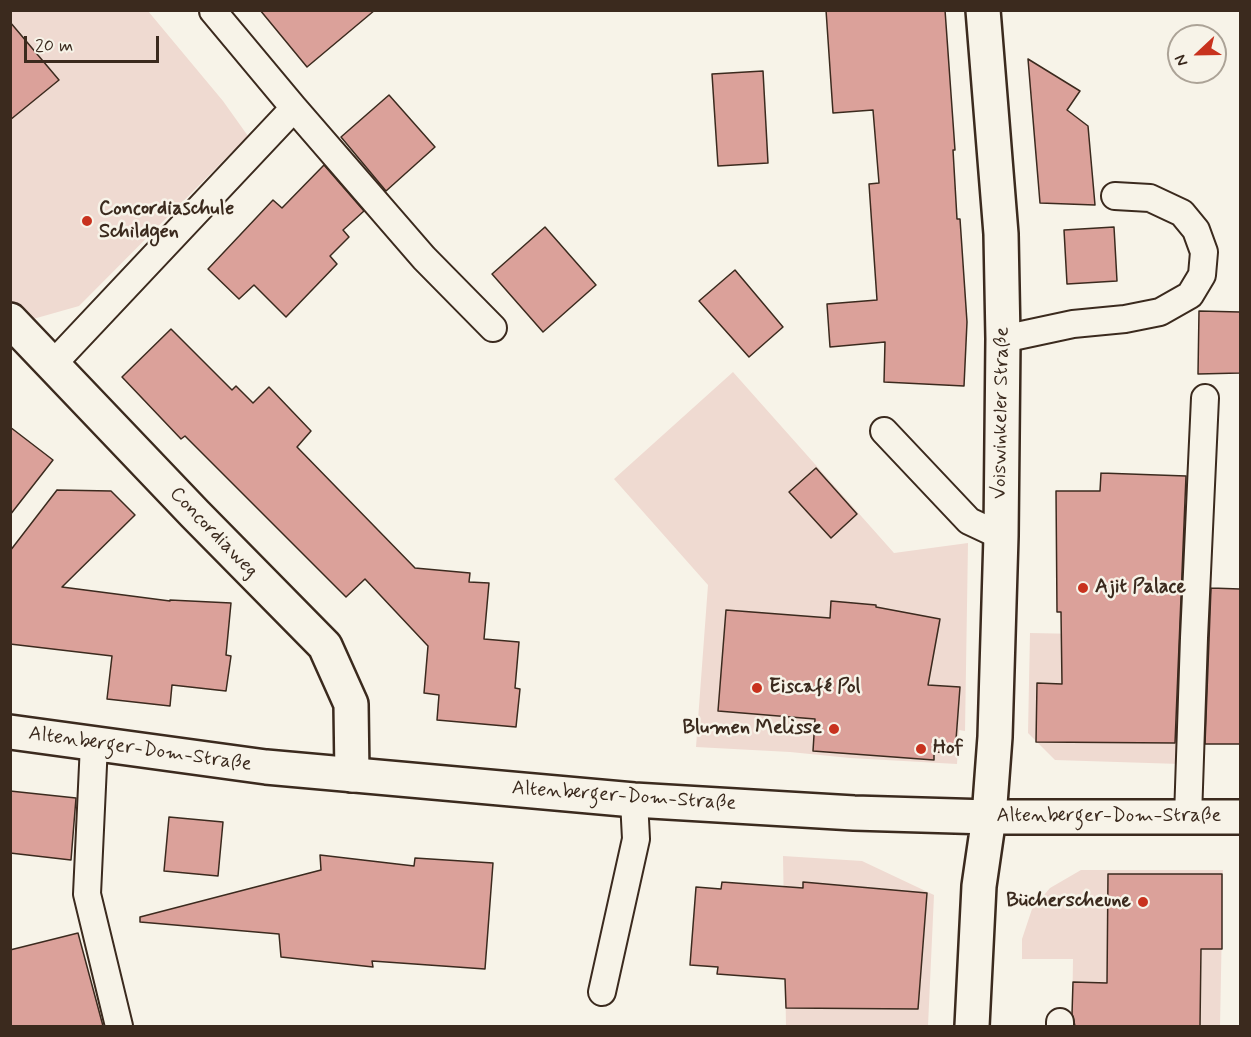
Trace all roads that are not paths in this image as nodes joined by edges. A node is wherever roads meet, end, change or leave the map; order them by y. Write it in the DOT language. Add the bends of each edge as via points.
graph roads {
  1 [pos="983,10"];
  2 [pos="213,11"];
  3 [pos="294,108"];
  4 [pos="1115,196"];
  5 [pos="10,320"];
  6 [pos="493,328"];
  7 [pos="1003,339"];
  8 [pos="53,364"];
  9 [pos="1205,398"];
  10 [pos="884,431"];
  11 [pos="1001,536"];
  12 [pos="10,732"];
  13 [pos="94,744"];
  14 [pos="352,775"];
  15 [pos="634,800"];
  16 [pos="989,817"];
  17 [pos="1188,817"];
  18 [pos="1240,817"];
  19 [pos="602,992"];
  20 [pos="119,1026"];
  21 [pos="972,1026"];
  1 -- 7 [label="main road, Voiswinkeler Straße" via="1001,234"];
  2 -- 3 [label="lane"];
  3 -- 6 [label="lane" via="424,258"];
  3 -- 8 [label="lane"];
  4 -- 7 [label="lane" via="1150,198 1182,213 1196,230 1204,252 1202,275 1190,295 1160,312"];
  5 -- 8 [label="main road, Concordiaweg"];
  7 -- 11 [label="main road, Voiswinkeler Straße"];
  8 -- 14 [label="main road, Concordiaweg" via="325,646 351,704"];
  9 -- 17 [label="lane"];
  10 -- 11 [label="lane" via="969,521"];
  11 -- 16 [label="main road, Voiswinkeler Straße"];
  12 -- 13 [label="main road, Altenberger-Dom-Straße"];
  13 -- 14 [label="main road, Altenberger-Dom-Straße"];
  13 -- 20 [label="lane" via="87,894"];
  14 -- 15 [label="main road, Altenberger-Dom-Straße"];
  15 -- 16 [label="main road, Altenberger-Dom-Straße"];
  15 -- 19 [label="lane" via="636,839"];
  16 -- 17 [label="main road, Altenberger-Dom-Straße"];
  16 -- 21 [label="main road, Voiswinkeler Straße" via="980,886"];
  17 -- 18 [label="main road, Altenberger-Dom-Straße"];
}
